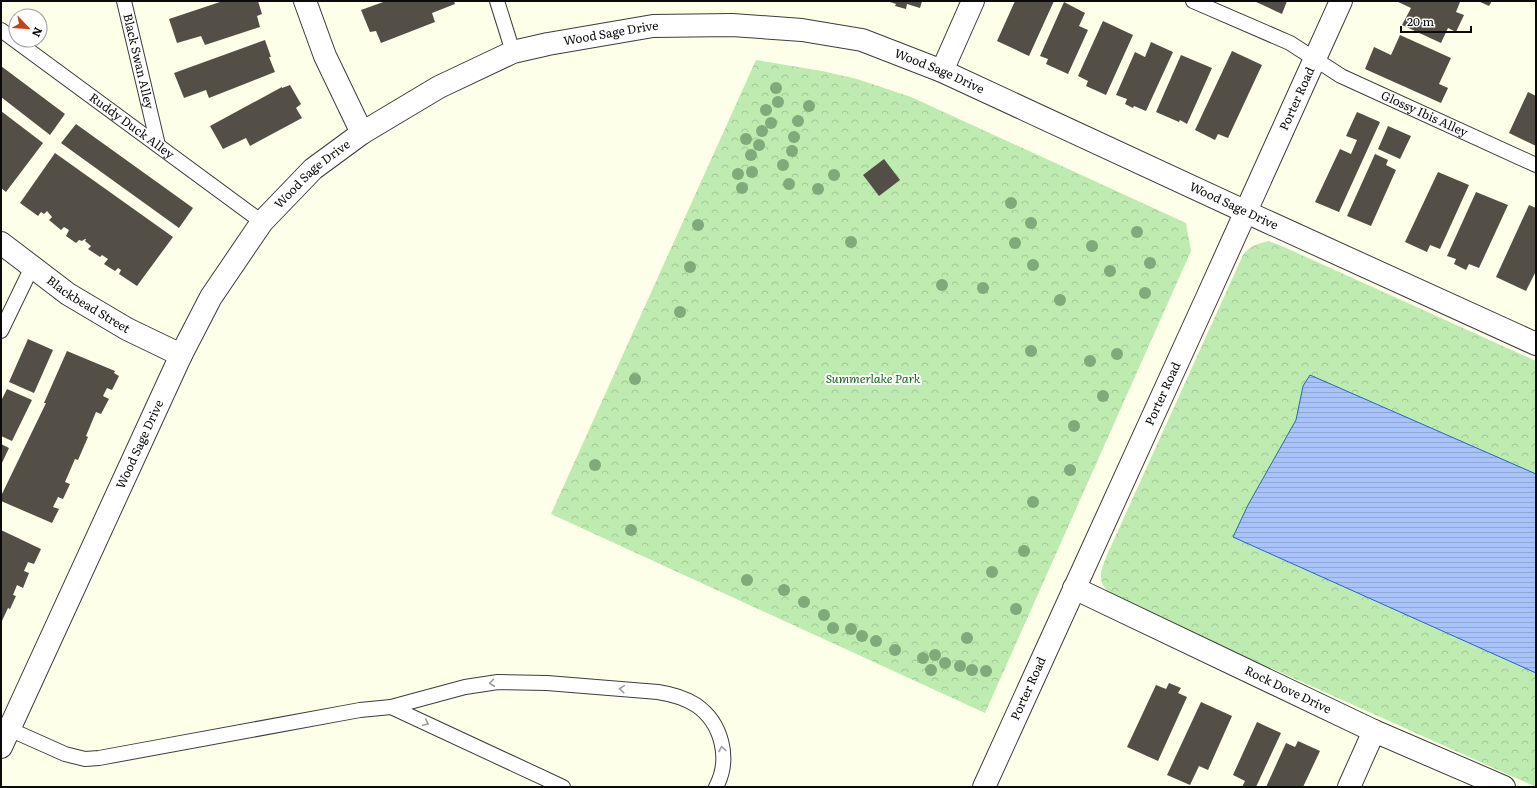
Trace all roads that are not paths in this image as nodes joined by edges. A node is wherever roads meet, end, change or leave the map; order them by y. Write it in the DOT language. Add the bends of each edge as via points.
graph roads {
  1 [pos="124,1"];
  2 [pos="305,1"];
  3 [pos="497,1"];
  4 [pos="973,1"];
  5 [pos="1193,1"];
  6 [pos="1341,1"];
  7 [pos="1,30"];
  8 [pos="513,52"];
  9 [pos="1315,59"];
  10 [pos="942,71"];
  11 [pos="362,133"];
  12 [pos="158,145"];
  13 [pos="1536,165"];
  14 [pos="1247,212"];
  15 [pos="262,222"];
  16 [pos="1,243"];
  17 [pos="32,267"];
  18 [pos="1,331"];
  19 [pos="1536,344"];
  20 [pos="181,354"];
  21 [pos="1074,588"];
  22 [pos="391,707"];
  23 [pos="1374,732"];
  24 [pos="4,733"];
  25 [pos="563,787"];
  26 [pos="716,787"];
  27 [pos="984,787"];
  28 [pos="1349,787"];
  29 [pos="1504,787"];
  1 -- 12 [label="lane, Black Swan Alley"];
  2 -- 11 [label="street" via="325,56"];
  3 -- 8 [label="lane"];
  4 -- 10 [label="street"];
  5 -- 9 [label="lane, Glossy Ibis Alley" via="1290,43"];
  6 -- 9 [label="street, Porter Road"];
  7 -- 12 [label="lane, Ruddy Duck Alley"];
  8 -- 10 [label="street, Wood Sage Drive" via="653,26 732,25 802,30 862,40"];
  8 -- 11 [label="street, Wood Sage Drive" via="439,87"];
  9 -- 13 [label="lane, Glossy Ibis Alley" via="1341,76"];
  9 -- 14 [label="street, Porter Road"];
  10 -- 14 [label="street, Wood Sage Drive"];
  11 -- 15 [label="street, Wood Sage Drive" via="313,169"];
  12 -- 15 [label="lane, Ruddy Duck Alley"];
  14 -- 19 [label="street, Wood Sage Drive"];
  14 -- 21 [label="street, Porter Road"];
  15 -- 20 [label="street, Wood Sage Drive" via="211,297"];
  16 -- 17 [label="street, Blackbead Street"];
  17 -- 18 [label="lane"];
  17 -- 20 [label="street, Blackbead Street" via="68,294 127,329"];
  20 -- 24 [label="street, Wood Sage Drive"];
  21 -- 23 [label="street, Rock Dove Drive"];
  21 -- 27 [label="street, Porter Road"];
  22 -- 24 [label="lane" via="360,710 85,759"];
  22 -- 25 [label="lane, one-way"];
  26 -- 22 [label="lane, one-way" via="724,757 720,736 714,724 696,705 666,693 547,683 498,682 465,687"];
  23 -- 28 [label="street"];
  23 -- 29 [label="street, Rock Dove Drive"];
}
